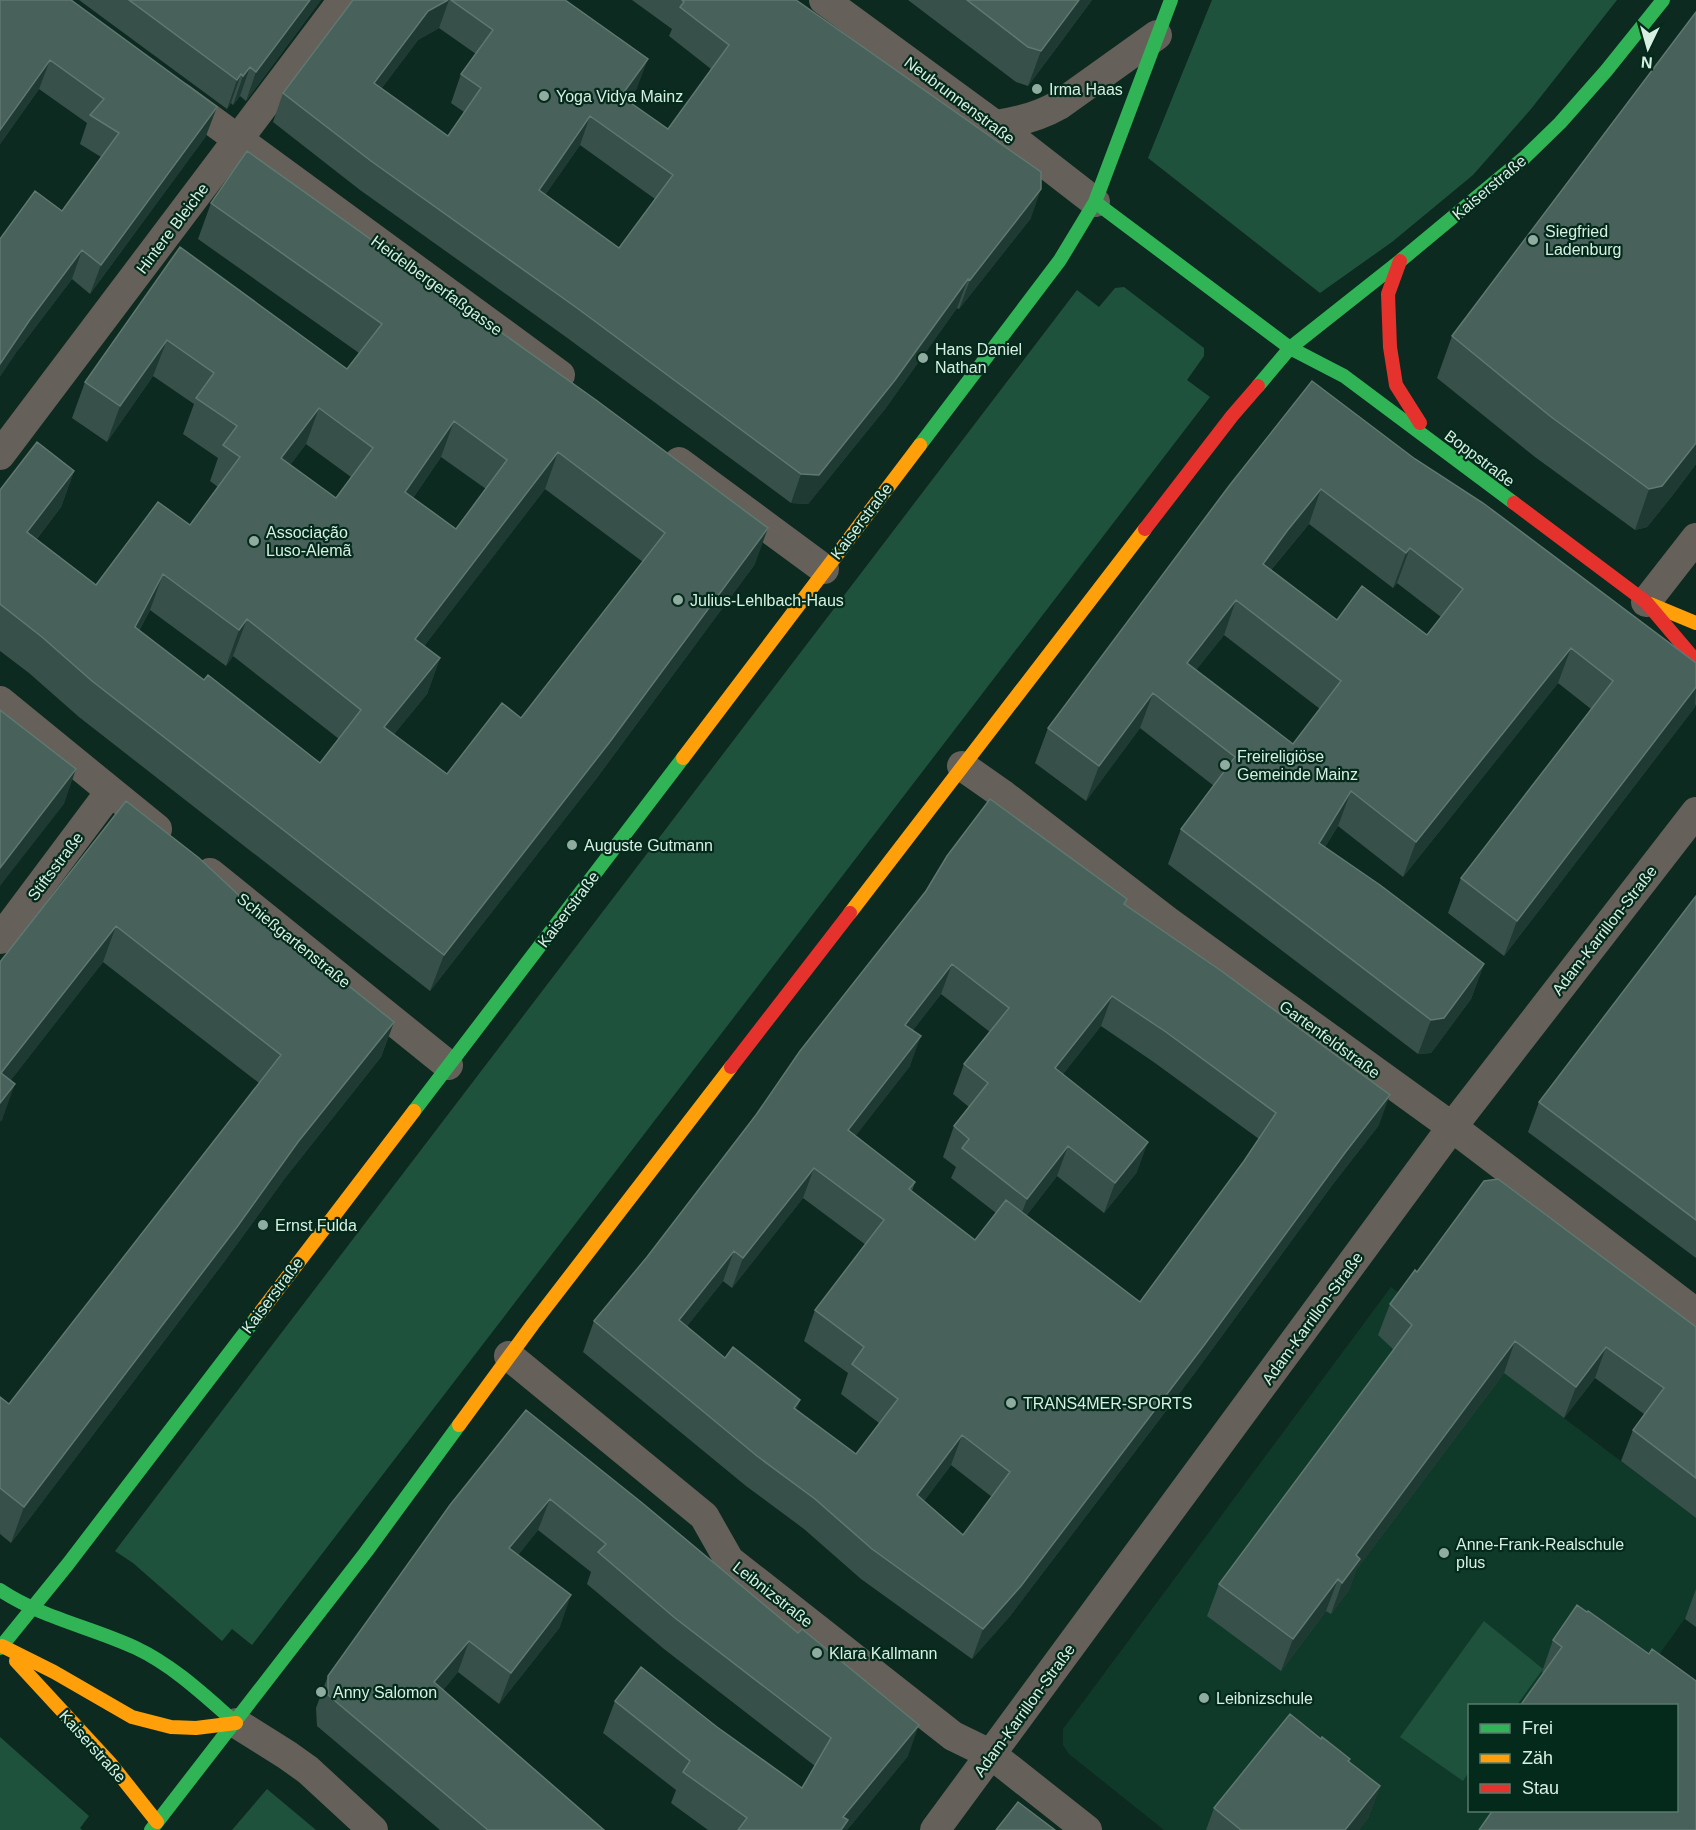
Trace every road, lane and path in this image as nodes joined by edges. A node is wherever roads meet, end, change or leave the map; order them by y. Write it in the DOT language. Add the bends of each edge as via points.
graph roads {
  1 [pos="343,0"];
  2 [pos="825,0"];
  3 [pos="1171,0"];
  4 [pos="1664,0"];
  5 [pos="1157,35"];
  6 [pos="163,84"];
  7 [pos="995,125"];
  8 [pos="238,140"];
  9 [pos="1095,202"];
  10 [pos="1400,261"];
  11 [pos="1290,348"];
  12 [pos="582,391"];
  13 [pos="658,447"];
  14 [pos="1444,452"];
  15 [pos="0,455"];
  16 [pos="1696,538"];
  17 [pos="824,569"];
  18 [pos="1646,602"];
  19 [pos="1696,623"];
  20 [pos="1696,661"];
  21 [pos="0,701"];
  22 [pos="962,766"];
  23 [pos="111,792"];
  24 [pos="1696,812"];
  25 [pos="0,939"];
  26 [pos="448,1065"];
  27 [pos="1452,1127"];
  28 [pos="1696,1313"];
  29 [pos="509,1356"];
  30 [pos="0,1590"];
  31 [pos="31,1610"];
  32 [pos="1,1646"];
  33 [pos="236,1723"];
  34 [pos="992,1755"];
  35 [pos="158,1828"];
  36 [pos="373,1830"];
  37 [pos="935,1830"];
  38 [pos="1087,1830"];
  1 -- 8 [label="street, Hintere Bleiche"];
  2 -- 7 [label="street, Neubrunnenstraße"];
  3 -- 5 [label="main road, Kaiserstraße"];
  4 -- 10 [label="main road, Kaiserstraße" via="1560,123"];
  5 -- 7 [label="street" via="1051,110 1019,122"];
  5 -- 9 [label="main road, Kaiserstraße"];
  6 -- 8 [label="street, Heidelbergerfaßgasse"];
  7 -- 9 [label="street, Neubrunnenstraße"];
  8 -- 12 [label="street, Heidelbergerfaßgasse"];
  8 -- 15 [label="street, Hintere Bleiche"];
  9 -- 11 [label="main road"];
  9 -- 17 [label="main road, Kaiserstraße" via="1060,260"];
  10 -- 11 [label="main road, Kaiserstraße"];
  10 -- 14 [label="main road" via="1388,294 1396,385 1415,418"];
  11 -- 14 [label="main road, Boppstraße" via="1344,376"];
  11 -- 22 [label="main road, Kaiserstraße" via="1232,416"];
  13 -- 17 [label="street"];
  14 -- 18 [label="main road, Boppstraße"];
  16 -- 18 [label="street"];
  17 -- 26 [label="main road, Kaiserstraße"];
  18 -- 19 [label="main road, Boppstraße"];
  18 -- 20 [label="main road, Boppstraße"];
  21 -- 23 [label="street, Schießgartenstraße"];
  22 -- 27 [label="street, Gartenfeldstraße" via="1167,921"];
  22 -- 29 [label="main road, Kaiserstraße"];
  23 -- 25 [label="street, Stiftsstraße"];
  23 -- 26 [label="street, Schießgartenstraße"];
  24 -- 27 [label="street, Adam-Karrillon-Straße"];
  26 -- 31 [label="main road, Kaiserstraße"];
  27 -- 28 [label="street, Gartenfeldstraße"];
  27 -- 34 [label="street, Adam-Karrillon-Straße"];
  29 -- 33 [label="main road, Kaiserstraße"];
  29 -- 34 [label="street, Leibnizstraße" via="704,1516 729,1560 953,1736"];
  30 -- 31 [label="main road"];
  31 -- 32 [label="main road, Kaiserstraße"];
  31 -- 33 [label="main road" via="138,1649 173,1669"];
  32 -- 33 [label="main road, Kaiserstraße" via="132,1717 188,1728"];
  32 -- 35 [label="main road, Kaiserstraße" via="111,1764"];
  33 -- 35 [label="main road, Kaiserstraße"];
  33 -- 36 [label="street" via="308,1770"];
  34 -- 37 [label="street, Adam-Karrillon-Straße"];
  34 -- 38 [label="street, Leibnizstraße"];
}
